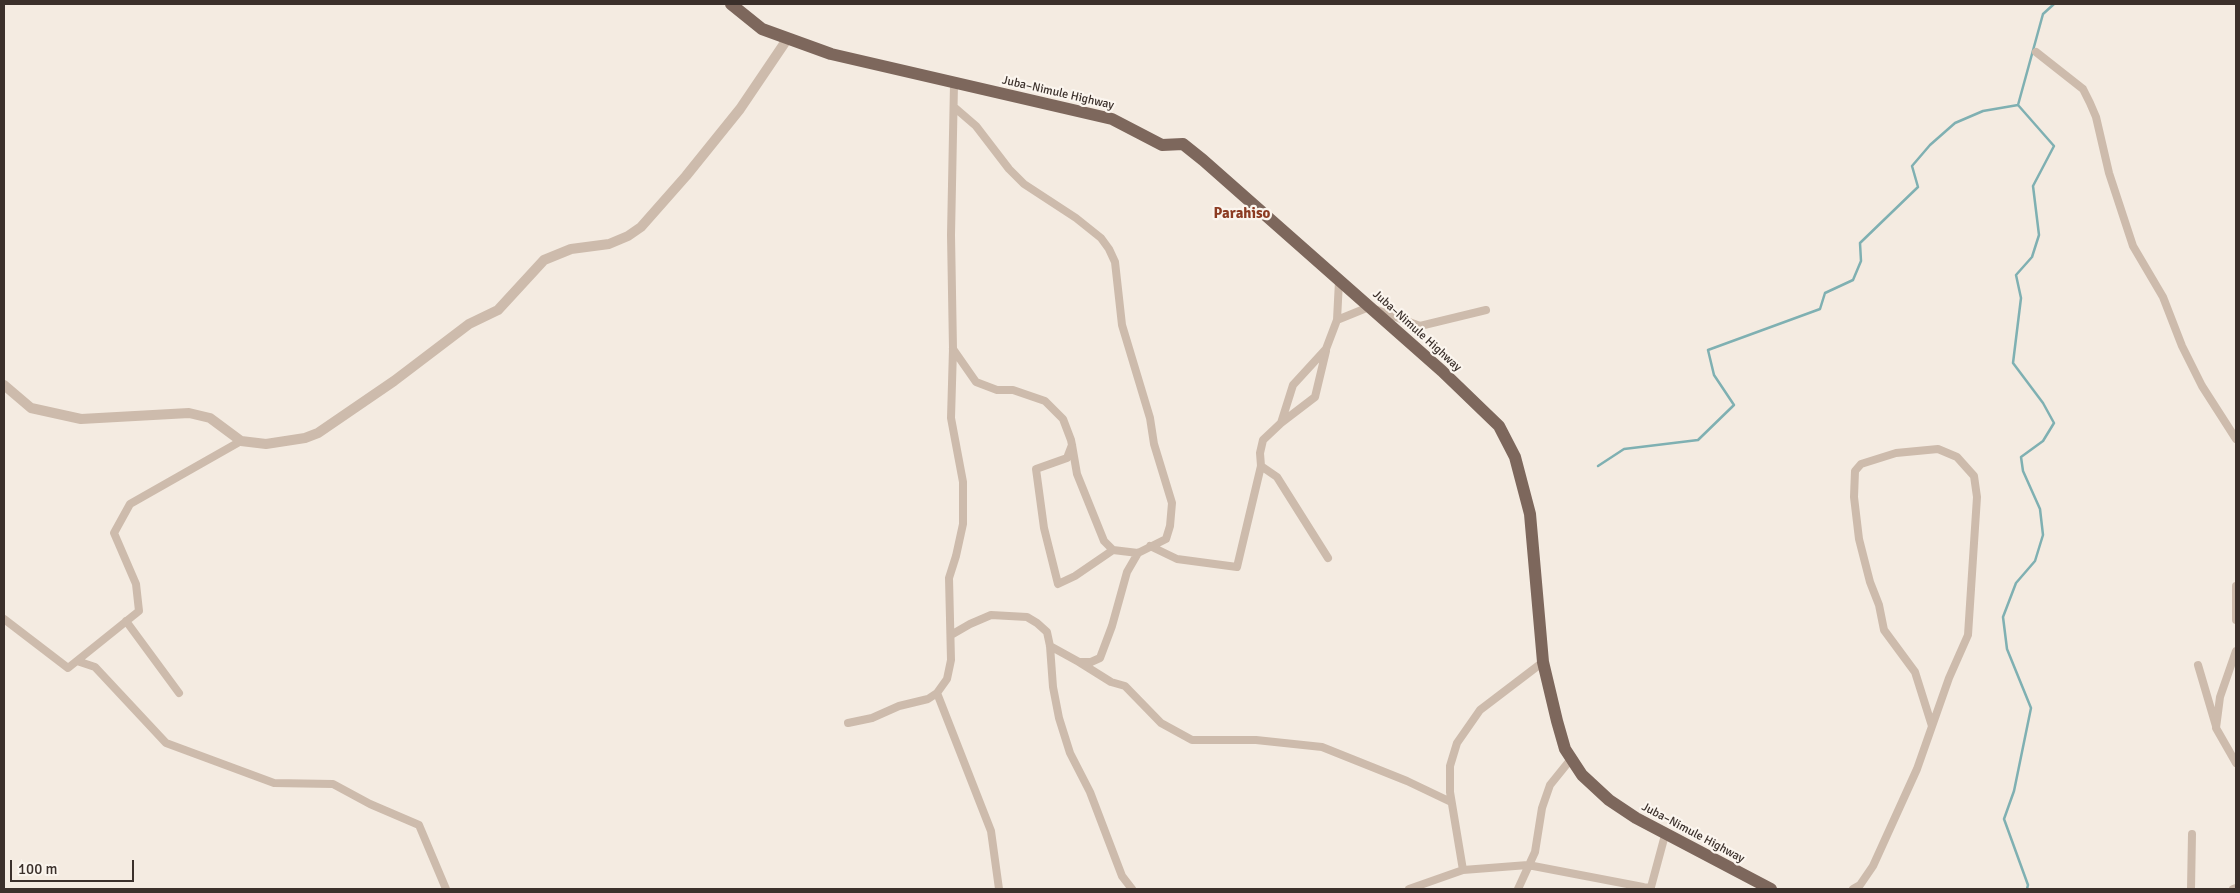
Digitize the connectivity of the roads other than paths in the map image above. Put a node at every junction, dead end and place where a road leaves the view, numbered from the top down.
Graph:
1 (731, 4) edge
2 (788, 38) junction
3 (2036, 52) dead end
4 (954, 84) junction
5 (954, 107) junction
6 (1340, 281) junction
7 (1369, 307) junction
8 (1486, 310) dead end
9 (1338, 320) junction
10 (1326, 348) junction
11 (953, 349) junction
12 (4, 385) edge
13 (1281, 423) junction
14 (2236, 438) edge
15 (241, 441) junction
16 (1072, 445) junction
17 (1261, 466) junction
18 (1150, 546) junction
19 (1113, 550) junction
20 (1138, 552) junction
21 (1328, 558) dead end
22 (2236, 586) edge
23 (4, 620) edge
24 (2236, 620) edge
25 (126, 621) junction
26 (951, 635) junction
27 (1050, 646) junction
28 (2236, 651) edge
29 (77, 661) junction
30 (1079, 662) junction
31 (1543, 662) junction
32 (2198, 666) dead end
33 (178, 693) dead end
34 (937, 693) junction
35 (848, 723) dead end
36 (1932, 726) junction
37 (2216, 728) junction
38 (1571, 760) junction
39 (2236, 763) edge
40 (1451, 802) junction
41 (2192, 834) dead end
42 (1665, 835) junction
43 (1528, 865) junction
44 (1463, 870) junction
45 (1639, 888) edge
46 (1857, 888) edge
47 (446, 889) edge
48 (999, 889) edge
49 (1132, 889) edge
50 (1409, 889) edge
51 (1518, 889) edge
52 (1771, 889) edge
53 (2191, 889) edge

1 - 2 main road, Juba–Nimule Highway
2 - 4 main road, Juba–Nimule Highway
2 - 15 street
3 - 14 street
4 - 5 street
4 - 6 main road, Juba–Nimule Highway
5 - 11 street
5 - 18 street
6 - 7 main road, Juba–Nimule Highway
6 - 9 street
7 - 8 street
7 - 9 street
7 - 31 main road, Juba–Nimule Highway
9 - 10 street
10 - 13 street
10 - 13 street
11 - 16 street
11 - 26 street
12 - 15 street
13 - 17 street
15 - 25 street
16 - 19 street
16 - 19 street
17 - 18 street
17 - 21 street
18 - 20 street
19 - 20 street
20 - 30 street
22 - 24 street
23 - 29 street
25 - 29 street
25 - 33 street
26 - 27 street
26 - 34 street
27 - 30 street
27 - 49 street
28 - 37 street
29 - 47 street
30 - 40 street
31 - 38 main road, Juba–Nimule Highway
31 - 40 street
32 - 37 street
34 - 35 street
34 - 48 street
36 - 36 street
36 - 46 street
37 - 39 street
38 - 42 main road, Juba–Nimule Highway
38 - 43 street
40 - 44 street
41 - 53 street
42 - 45 street
42 - 52 main road, Juba–Nimule Highway
43 - 44 street
43 - 45 street
43 - 51 street
44 - 50 street

